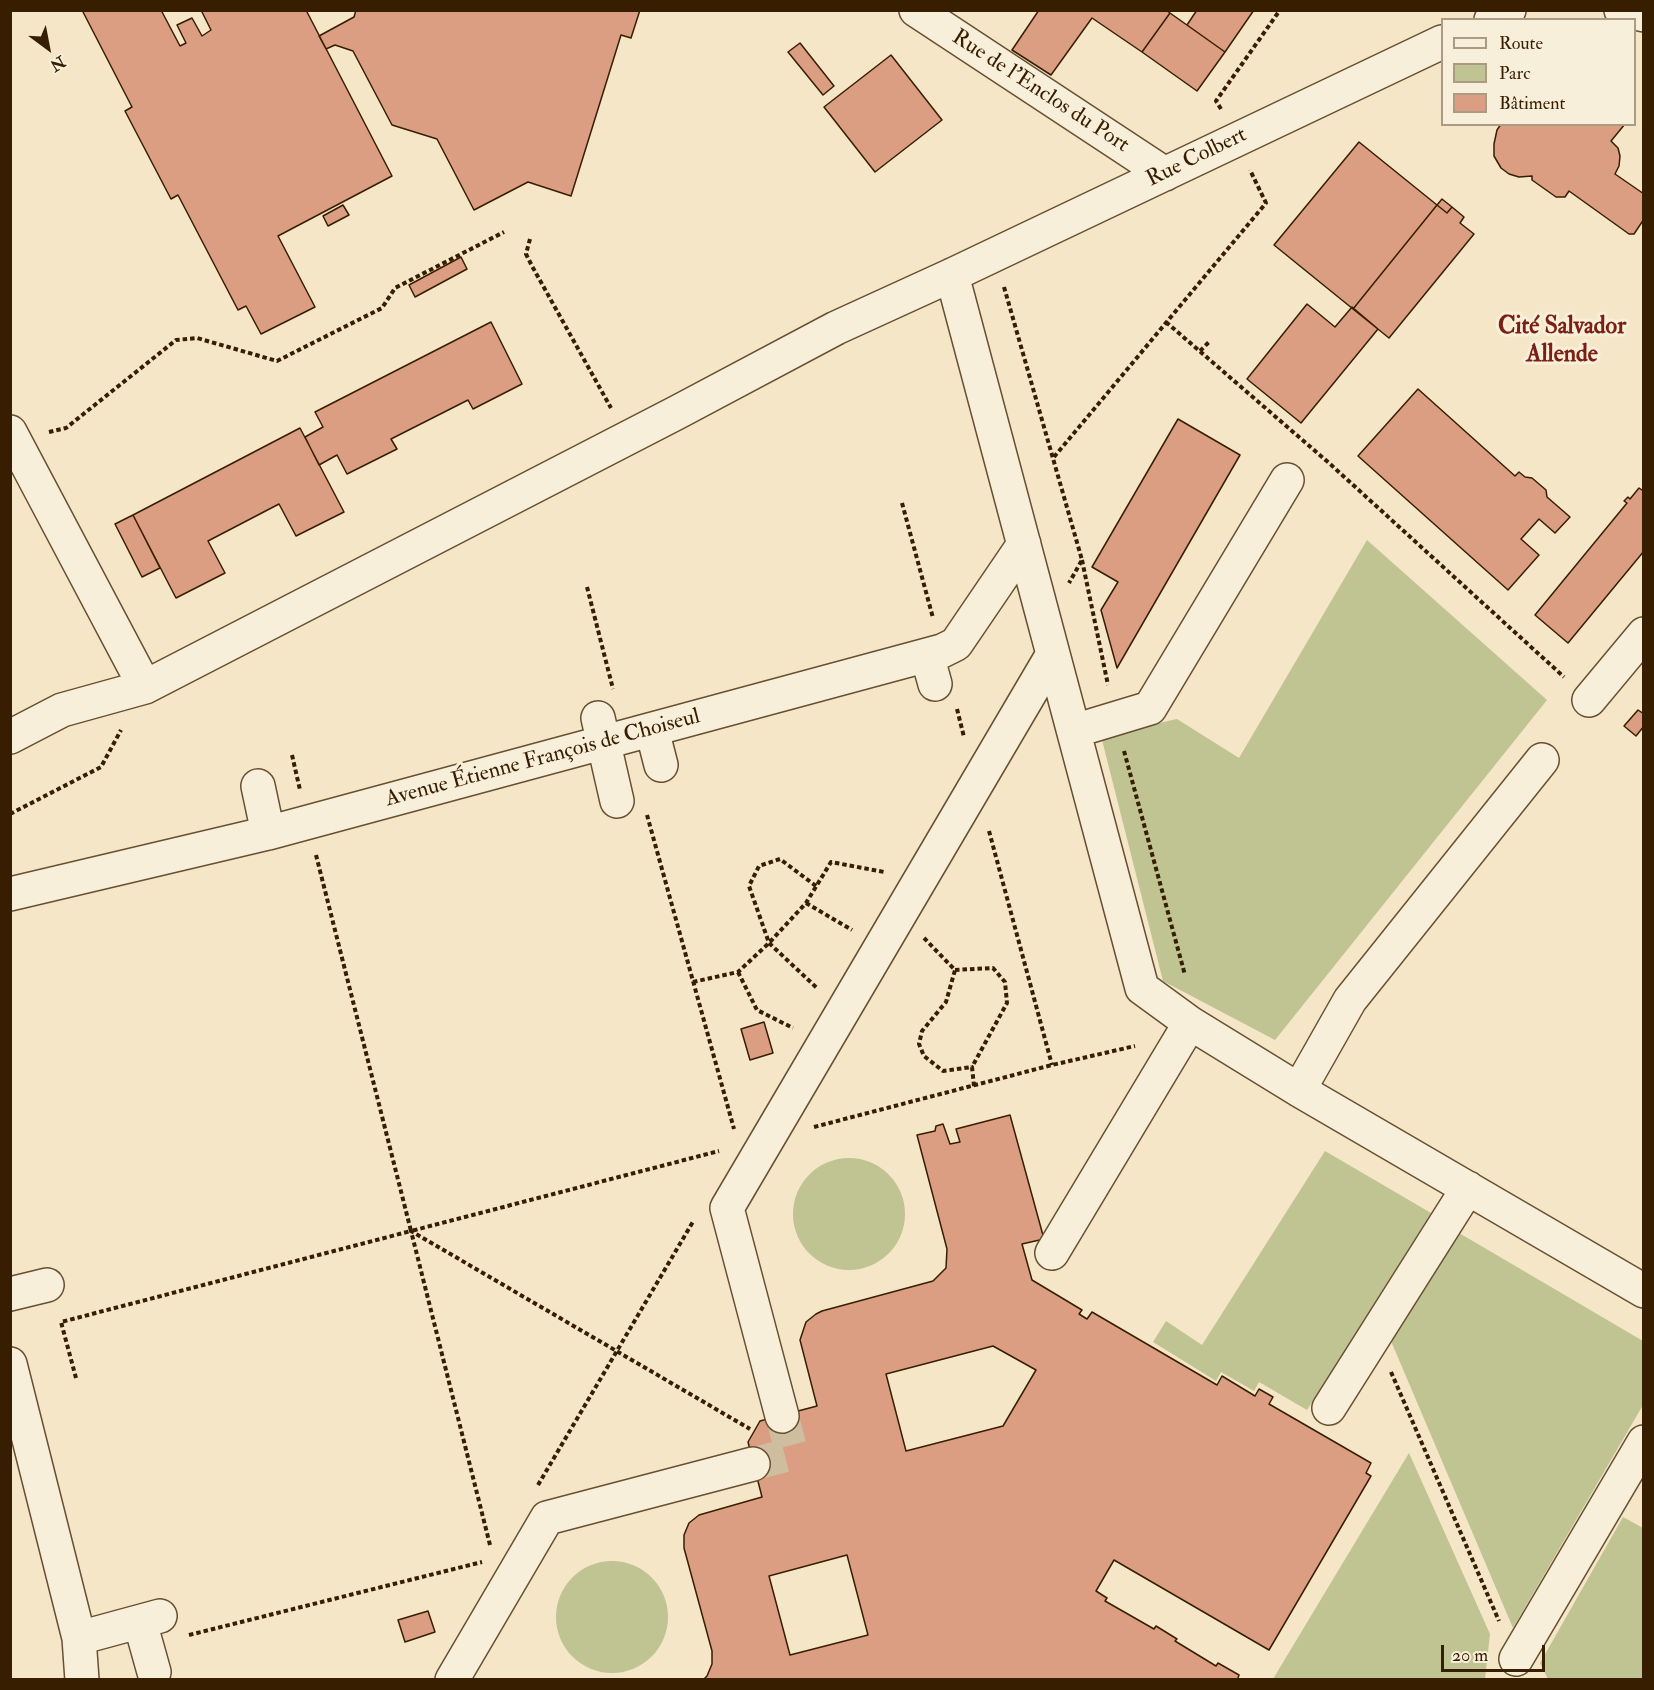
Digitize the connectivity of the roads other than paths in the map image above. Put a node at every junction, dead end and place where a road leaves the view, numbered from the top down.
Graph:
1 (916, 10) edge
2 (1509, 10) edge
3 (1621, 10) edge
4 (1644, 15) edge
5 (1495, 18) edge
6 (1441, 43) edge
7 (1165, 174) junction
8 (952, 275) junction
9 (14, 438) edge
10 (1287, 480) dead end
11 (1024, 544) junction
12 (1049, 639) junction
13 (1641, 641) edge
14 (145, 687) junction
15 (1589, 700) road end
16 (1074, 731) junction
17 (620, 732) junction
18 (10, 737) edge
19 (1542, 760) dead end
20 (661, 765) dead end
21 (258, 786) dead end
22 (630, 803) road end
23 (268, 833) junction
24 (10, 894) edge
25 (1183, 1018) junction
26 (1299, 1090) junction
27 (1468, 1188) junction
28 (1052, 1253) dead end
29 (47, 1285) dead end
30 (1644, 1291) edge
31 (10, 1294) edge
32 (10, 1364) edge
33 (1329, 1408) dead end
34 (768, 1424) tunnel mouth
35 (1644, 1442) edge
36 (753, 1464) tunnel mouth
37 (79, 1638) junction
38 (150, 1639) road end
39 (1516, 1659) road end
40 (82, 1680) edge
41 (452, 1680) edge

1 - 7 street, Rue de l'Enclos du Port
2 - 5 street
3 - 4 street
6 - 7 street, Rue Colbert
7 - 8 street, Rue Colbert
8 - 11 street
8 - 14 street, Rue Colbert
9 - 14 street
10 - 16 street
11 - 12 street
11 - 17 street, Avenue Étienne François de Choiseul
12 - 16 street
12 - 34 street
13 - 15 street
14 - 18 street, Rue Colbert
16 - 25 street
17 - 20 street
17 - 22 street
17 - 23 street, Avenue Étienne François de Choiseul
19 - 26 street
21 - 23 street
23 - 24 street, Avenue Étienne François de Choiseul
25 - 26 street
25 - 28 street
26 - 27 street
27 - 30 street
27 - 33 street
29 - 31 street
32 - 37 street
35 - 39 street
36 - 41 street
37 - 38 street
37 - 40 street

